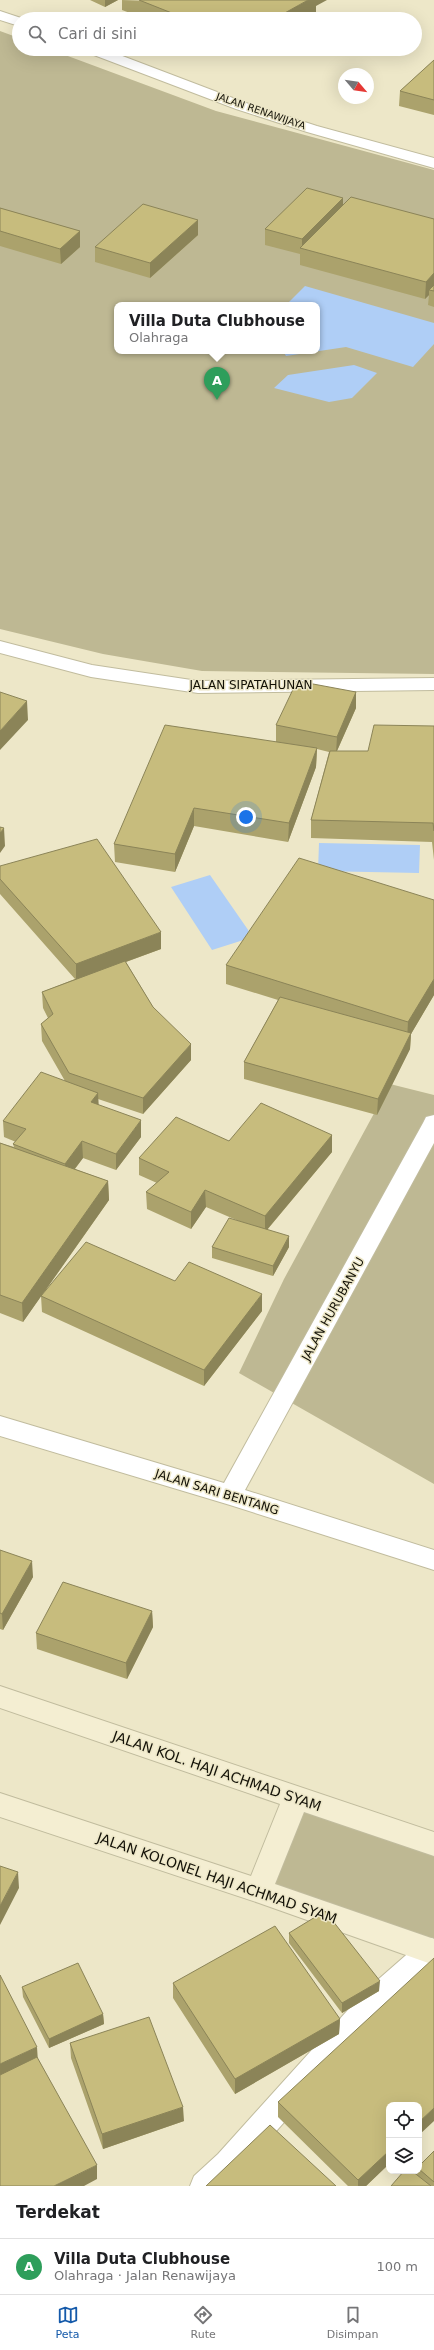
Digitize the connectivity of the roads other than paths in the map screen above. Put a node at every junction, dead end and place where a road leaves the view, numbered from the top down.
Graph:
1 (0, 15) edge
2 (12, 19) edge
3 (110, 56) edge
4 (434, 163) edge
5 (0, 647) edge
6 (434, 684) edge
7 (434, 1123) edge
8 (0, 1426) edge
9 (230, 1495) junction
10 (434, 1560) edge
11 (0, 1697) edge
12 (296, 1798) junction
13 (0, 1805) edge
14 (434, 1844) edge
15 (259, 1891) junction
16 (433, 1952) edge
17 (205, 2186) edge

1 - 2 street
3 - 4 street, JALAN RENAWIJAYA
5 - 6 street, JALAN SIPATAHUNAN
7 - 9 street, JALAN HURUBANYU
8 - 9 street, JALAN SARI BENTANG
9 - 10 street, JALAN SARI BENTANG
11 - 12 main road, JALAN KOL. HAJI ACHMAD SYAM
12 - 14 main road, JALAN KOL. HAJI ACHMAD SYAM
12 - 15 main road
13 - 15 main road, JALAN KOLONEL HAJI ACHMAD SYAM
15 - 16 main road, JALAN KOLONEL HAJI ACHMAD SYAM
16 - 17 street

